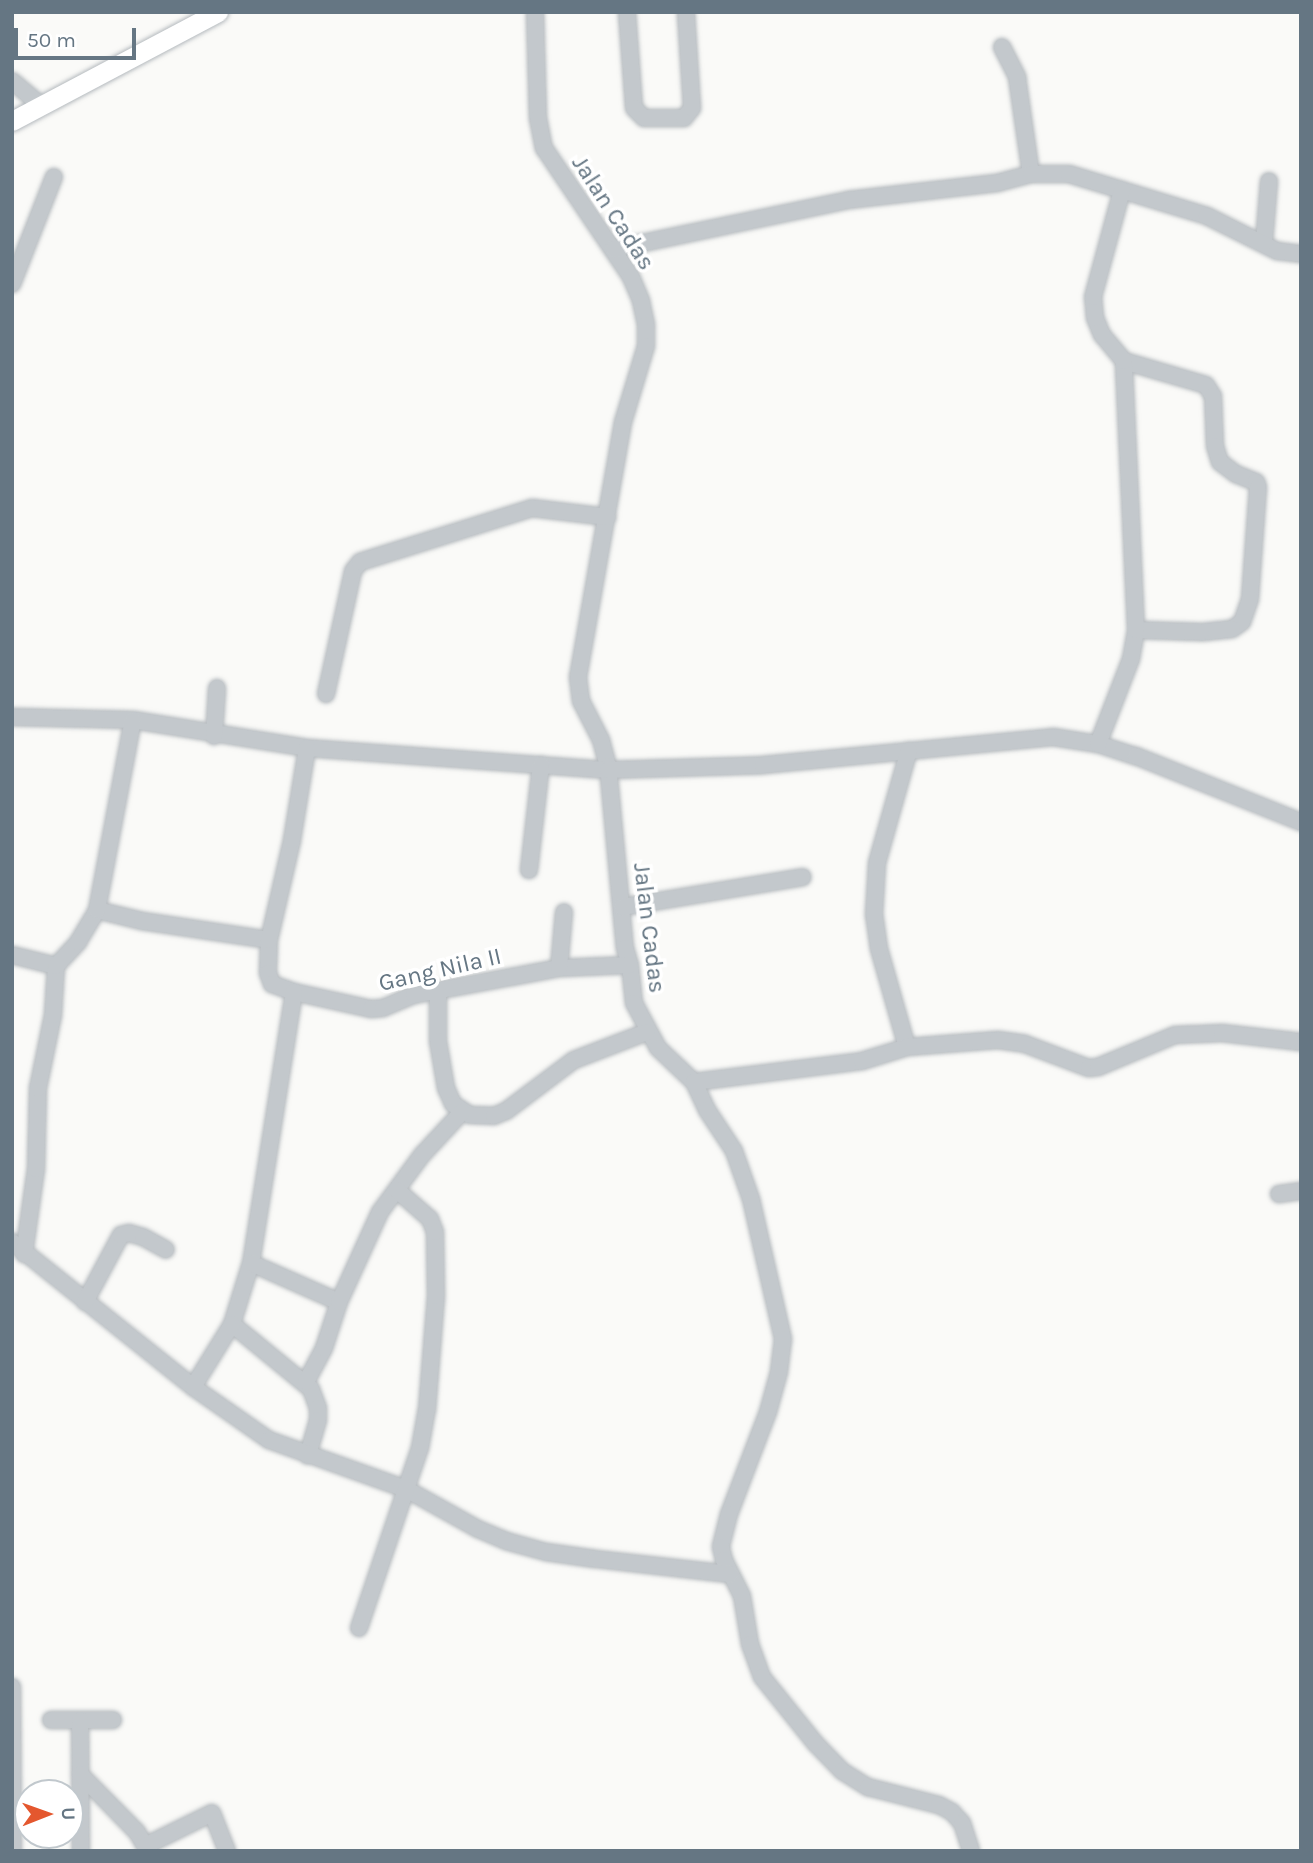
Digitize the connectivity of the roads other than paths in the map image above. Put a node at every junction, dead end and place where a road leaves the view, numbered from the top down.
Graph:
1 (218, 12) edge
2 (535, 12) edge
3 (627, 12) edge
4 (686, 12) edge
5 (1002, 47) dead end
6 (12, 81) edge
7 (41, 105) junction
8 (12, 121) edge
9 (1031, 174) junction
10 (54, 177) dead end
11 (1269, 181) dead end
12 (1122, 190) junction
13 (1264, 242) junction
14 (614, 249) junction
15 (1301, 254) edge
16 (12, 284) edge
17 (1124, 361) junction
18 (607, 517) junction
19 (1136, 630) junction
20 (217, 688) dead end
21 (326, 694) dead end
22 (12, 717) edge
23 (133, 720) junction
24 (214, 736) junction
25 (1098, 744) junction
26 (307, 748) junction
27 (909, 750) junction
28 (541, 765) junction
29 (608, 770) junction
30 (1301, 822) edge
31 (529, 870) dead end
32 (803, 877) dead end
33 (622, 907) junction
34 (97, 910) junction
35 (564, 912) dead end
36 (270, 940) junction
37 (12, 955) edge
38 (630, 965) junction
39 (56, 966) junction
40 (559, 968) junction
41 (294, 992) junction
42 (438, 992) junction
43 (647, 1032) junction
44 (1301, 1042) edge
45 (907, 1047) junction
46 (694, 1082) junction
47 (462, 1112) junction
48 (397, 1190) junction
49 (1301, 1191) edge
50 (1279, 1194) dead end
51 (12, 1242) edge
52 (166, 1250) dead end
53 (24, 1254) junction
54 (251, 1264) junction
55 (85, 1302) junction
56 (339, 1302) junction
57 (232, 1324) junction
58 (306, 1382) junction
59 (193, 1387) junction
60 (307, 1456) junction
61 (406, 1489) junction
62 (730, 1574) junction
63 (359, 1628) dead end
64 (13, 1696) edge
65 (51, 1720) dead end
66 (80, 1720) junction
67 (113, 1720) dead end
68 (80, 1774) junction
69 (147, 1848) edge
70 (13, 1851) edge
71 (80, 1851) edge
72 (227, 1851) edge
73 (971, 1851) edge

1 - 7 main road
2 - 14 street, Jalan Cadas
3 - 4 street
5 - 9 street
6 - 7 street
7 - 8 main road
9 - 12 street
9 - 14 street
10 - 16 street
11 - 13 street
12 - 13 street
12 - 17 street
13 - 15 street
14 - 18 street, Jalan Cadas
17 - 19 street
17 - 19 street
18 - 21 street
18 - 29 street, Jalan Cadas
19 - 25 street
20 - 24 street
22 - 23 street
23 - 24 street
23 - 34 street
24 - 26 street
25 - 27 street
25 - 30 street
26 - 28 street
26 - 36 street
27 - 29 street
27 - 45 street
28 - 29 street
28 - 31 street
29 - 33 street, Jalan Cadas
32 - 33 street
33 - 38 street, Jalan Cadas
34 - 36 street
34 - 39 street
35 - 40 street
36 - 41 street, Gang Nila II
37 - 39 street
38 - 40 street, Gang Nila II
38 - 43 street, Jalan Cadas
39 - 53 street
40 - 42 street, Gang Nila II
41 - 42 street, Gang Nila II
41 - 54 street
42 - 47 street
43 - 46 street, Jalan Cadas
43 - 47 street
44 - 45 street
45 - 46 street
46 - 62 street, Jalan Cadas
47 - 48 street
48 - 56 street
48 - 61 street
49 - 50 street
51 - 53 street
52 - 55 street
53 - 55 street
54 - 56 street
54 - 57 street
55 - 59 street
56 - 58 street
57 - 58 street
57 - 59 street
58 - 60 street
59 - 60 street
60 - 61 street
61 - 62 street
61 - 63 street
62 - 73 street, Jalan Cadas
64 - 70 street
65 - 66 street
66 - 67 street
66 - 68 street
68 - 69 street
68 - 71 street
69 - 72 street

